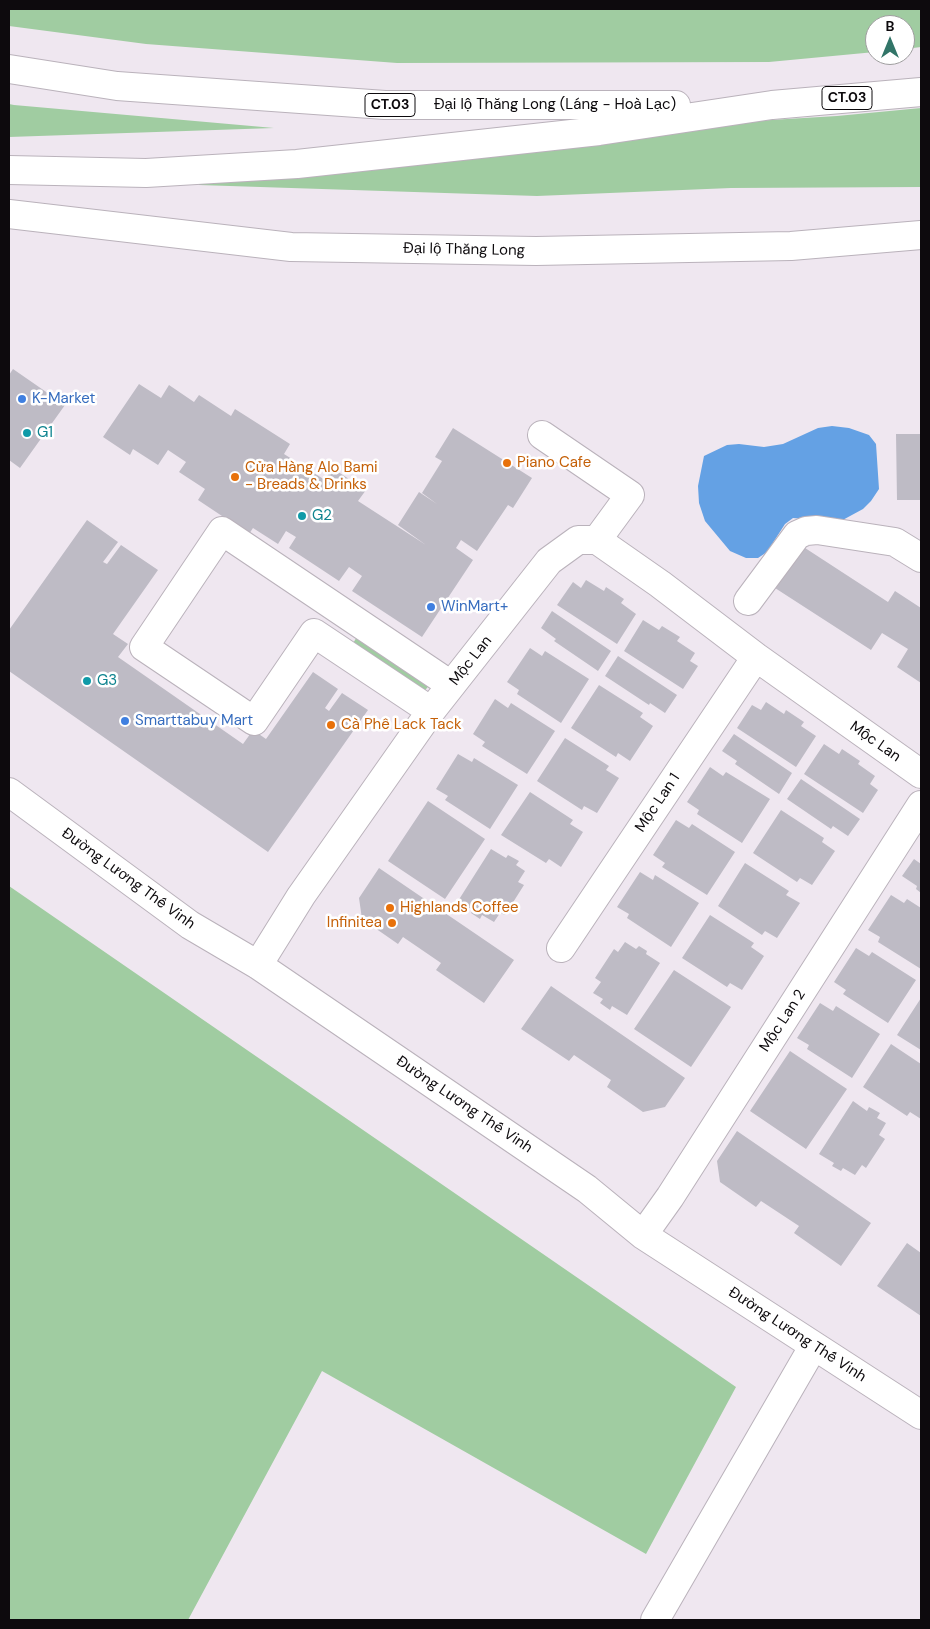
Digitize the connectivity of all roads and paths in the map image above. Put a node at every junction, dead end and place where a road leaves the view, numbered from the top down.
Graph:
1 (9, 69) edge
2 (921, 92) edge
3 (772, 105) junction
4 (9, 170) edge
5 (9, 214) edge
6 (921, 235) edge
7 (542, 435) dead end
8 (597, 540) junction
9 (921, 558) edge
10 (748, 601) dead end
11 (333, 606) junction
12 (314, 633) junction
13 (756, 657) junction
14 (451, 685) junction
15 (431, 711) junction
16 (921, 774) edge
17 (9, 792) edge
18 (921, 805) edge
19 (561, 948) dead end
20 (258, 965) junction
21 (643, 1235) junction
22 (813, 1347) junction
23 (921, 1415) edge
24 (655, 1620) edge

1 - 3 main road, Đại lộ Thăng Long (Láng - Hoà Lạc) / CT.03
2 - 3 main road, CT.03
3 - 4 main road
5 - 6 main road, Đại lộ Thăng Long
7 - 8 main road
8 - 13 main road, Mộc Lan
8 - 14 main road, Mộc Lan
9 - 10 main road
11 - 12 main road
11 - 12 main road
11 - 14 main road
12 - 15 main road
13 - 16 main road, Mộc Lan
13 - 19 main road, Mộc Lan 1
14 - 15 main road, Mộc Lan
15 - 20 main road, Mộc Lan
17 - 20 main road, Đường Lương Thế Vinh
18 - 21 main road, Mộc Lan 2
20 - 21 main road, Đường Lương Thế Vinh
21 - 22 main road, Đường Lương Thế Vinh
22 - 23 main road, Đường Lương Thế Vinh
22 - 24 main road

